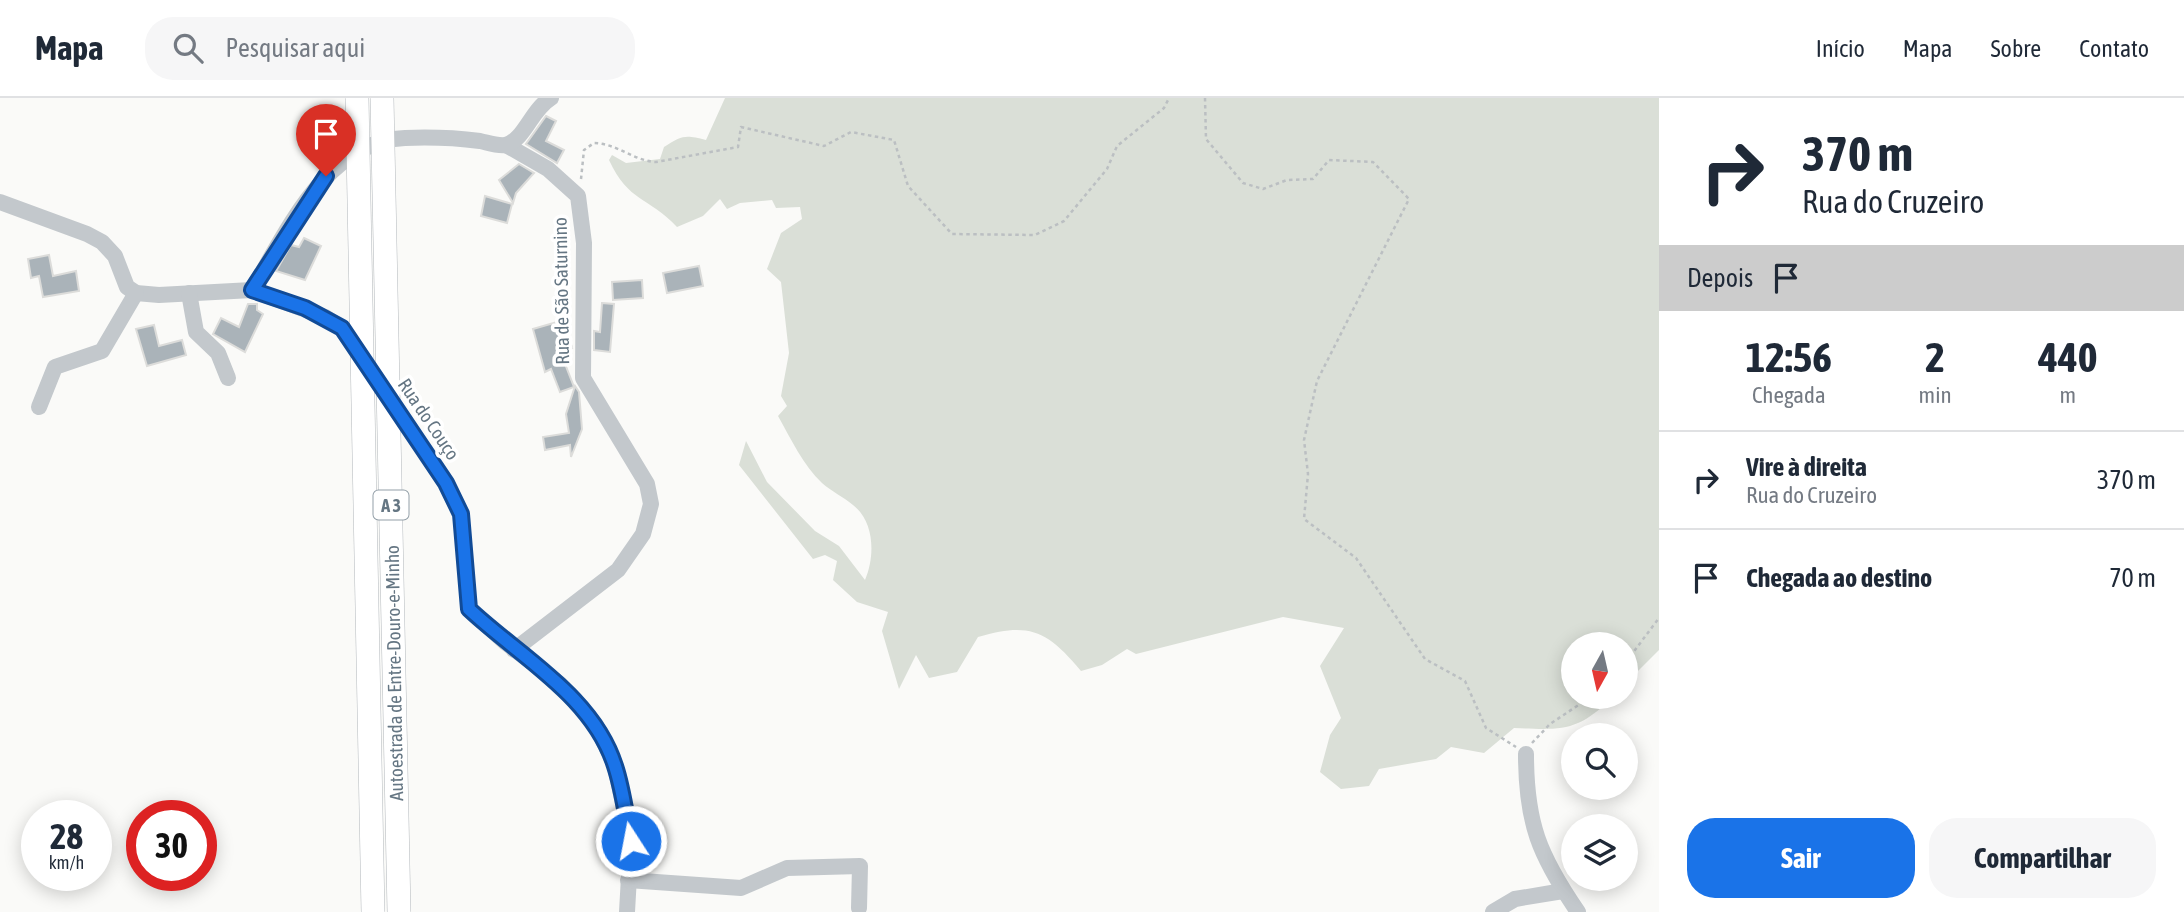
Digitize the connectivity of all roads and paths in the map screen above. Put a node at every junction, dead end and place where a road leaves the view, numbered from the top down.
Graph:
1 (357, 98) edge
2 (383, 98) edge
3 (551, 98) edge
4 (1169, 98) edge
5 (1205, 98) edge
6 (506, 145) junction
7 (578, 196) junction
8 (0, 202) edge
9 (252, 290) junction
10 (136, 293) junction
11 (188, 293) junction
12 (228, 378) dead end
13 (39, 407) dead end
14 (1659, 618) edge
15 (1638, 646) edge
16 (514, 650) junction
17 (1572, 709) edge
18 (1526, 754) junction
19 (628, 880) junction
20 (1561, 887) edge
21 (1563, 891) joint
22 (859, 908) dead end
23 (373, 912) edge
24 (399, 912) edge
25 (627, 912) edge
26 (1493, 912) edge
27 (1578, 912) edge

1 - 23 highway, Autoestrada de Entre-Douro-e-Minho / A 3, bridge
2 - 24 highway, Autoestrada de Entre-Douro-e-Minho / A 3, bridge
3 - 6 street
4 - 7 path
5 - 18 path
6 - 7 street, Rua de São Saturnino
6 - 9 street
7 - 16 street, Rua de São Saturnino
8 - 10 street
9 - 11 street
9 - 16 street, Rua do Couço
10 - 11 street
10 - 13 street
11 - 12 street
14 - 15 path
16 - 19 street, Rua do Couço
17 - 18 path
18 - 20 street
19 - 22 street
19 - 25 street, Rua do Couço
21 - 26 street
21 - 27 street

